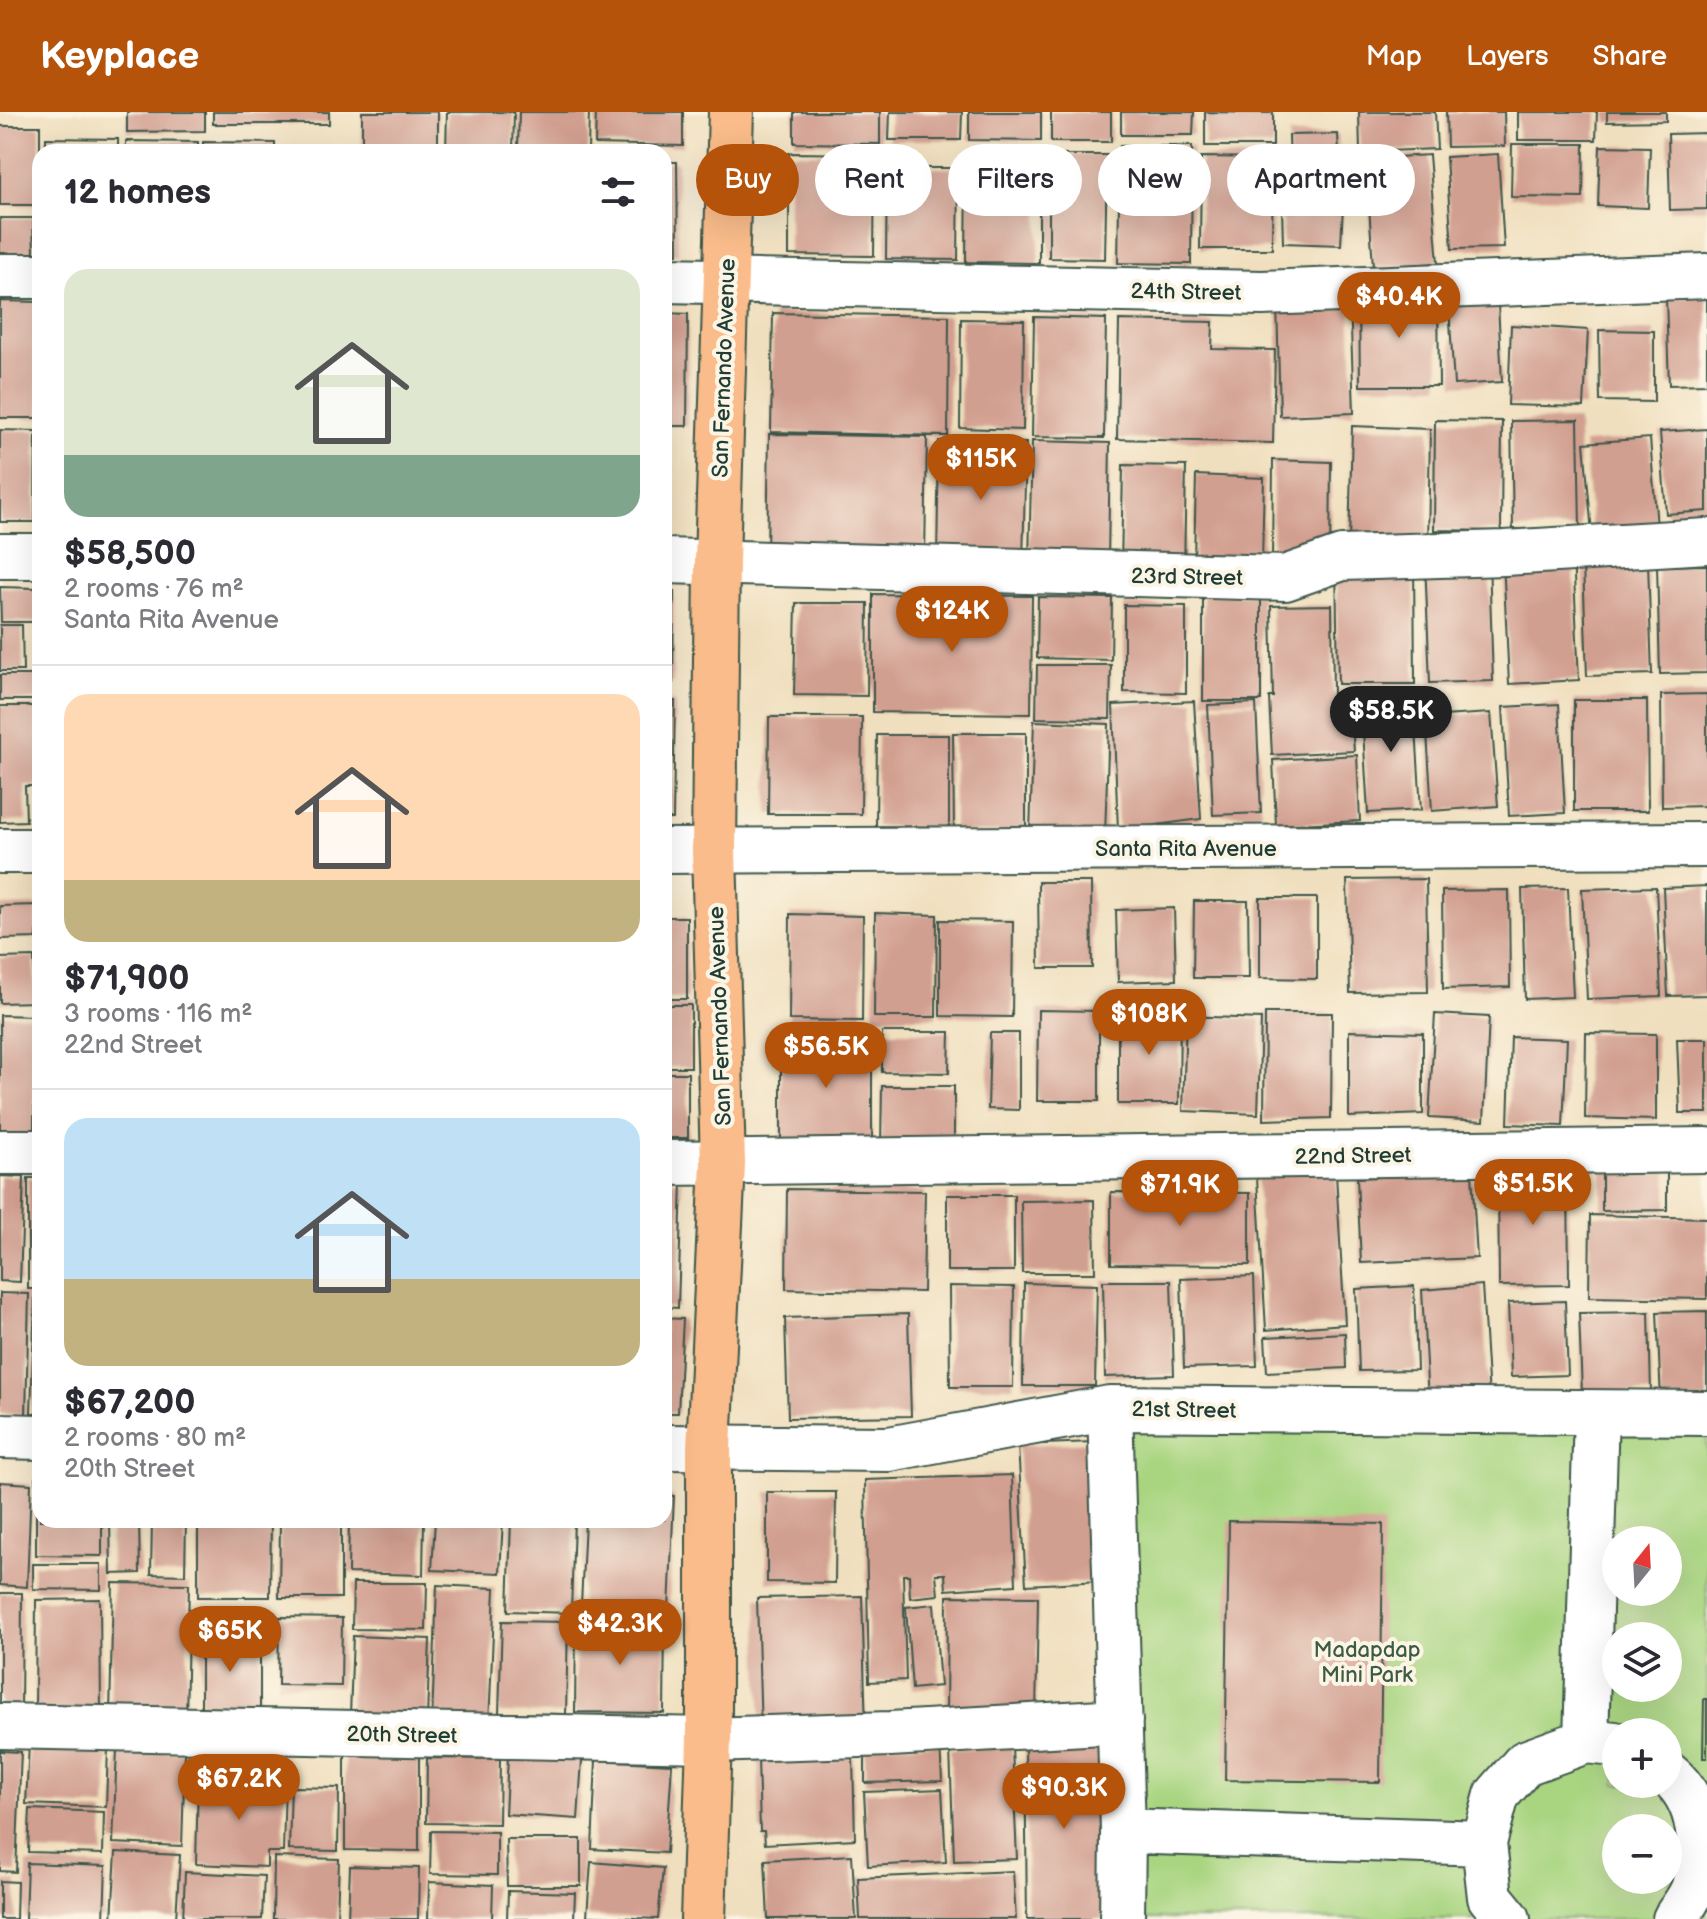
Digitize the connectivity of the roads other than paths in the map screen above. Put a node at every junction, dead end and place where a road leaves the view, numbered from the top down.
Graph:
1 (731, 112) edge
2 (0, 276) edge
3 (32, 276) edge
4 (1707, 276) edge
5 (672, 280) edge
6 (727, 280) junction
7 (1707, 541) edge
8 (0, 556) edge
9 (32, 556) edge
10 (672, 561) edge
11 (717, 561) junction
12 (1707, 845) edge
13 (0, 851) edge
14 (32, 851) edge
15 (672, 851) edge
16 (714, 851) junction
17 (1707, 1150) edge
18 (0, 1152) edge
19 (32, 1152) edge
20 (672, 1163) edge
21 (723, 1164) junction
22 (1110, 1408) junction
23 (1596, 1413) junction
24 (1707, 1413) edge
25 (0, 1436) edge
26 (32, 1437) edge
27 (672, 1447) edge
28 (709, 1448) junction
29 (1120, 1721) junction
30 (0, 1726) edge
31 (709, 1740) junction
32 (1601, 1742) edge
33 (1682, 1790) edge
34 (1123, 1831) junction
35 (1484, 1843) junction
36 (1704, 1846) edge
37 (703, 1919) edge
38 (1122, 1919) edge
39 (1508, 1919) edge
40 (1675, 1919) edge

1 - 6 main road, San Fernando Avenue
2 - 3 street
4 - 6 street, 24th Street
5 - 6 street, 24th Street
6 - 11 main road, San Fernando Avenue
7 - 11 street, 23rd Street
8 - 9 street
10 - 11 street, 23rd Street
11 - 16 main road, San Fernando Avenue
12 - 16 street, Santa Rita Avenue
13 - 14 street
15 - 16 street, Santa Rita Avenue
16 - 21 main road, San Fernando Avenue
17 - 21 street, 22nd Street
18 - 19 street
20 - 21 street, 22nd Street
21 - 28 main road, San Fernando Avenue
22 - 23 street, 21st Street
22 - 28 street, 21st Street
22 - 29 street
23 - 24 street, 21st Street
23 - 32 street
25 - 26 street
27 - 28 street, 21st Street
28 - 31 main road, San Fernando Avenue
29 - 31 street, 20th Street
29 - 34 street
30 - 31 street, 20th Street
31 - 37 main road, San Fernando Avenue
32 - 35 street
33 - 36 street
34 - 35 street
34 - 38 street
35 - 39 street
36 - 40 street

